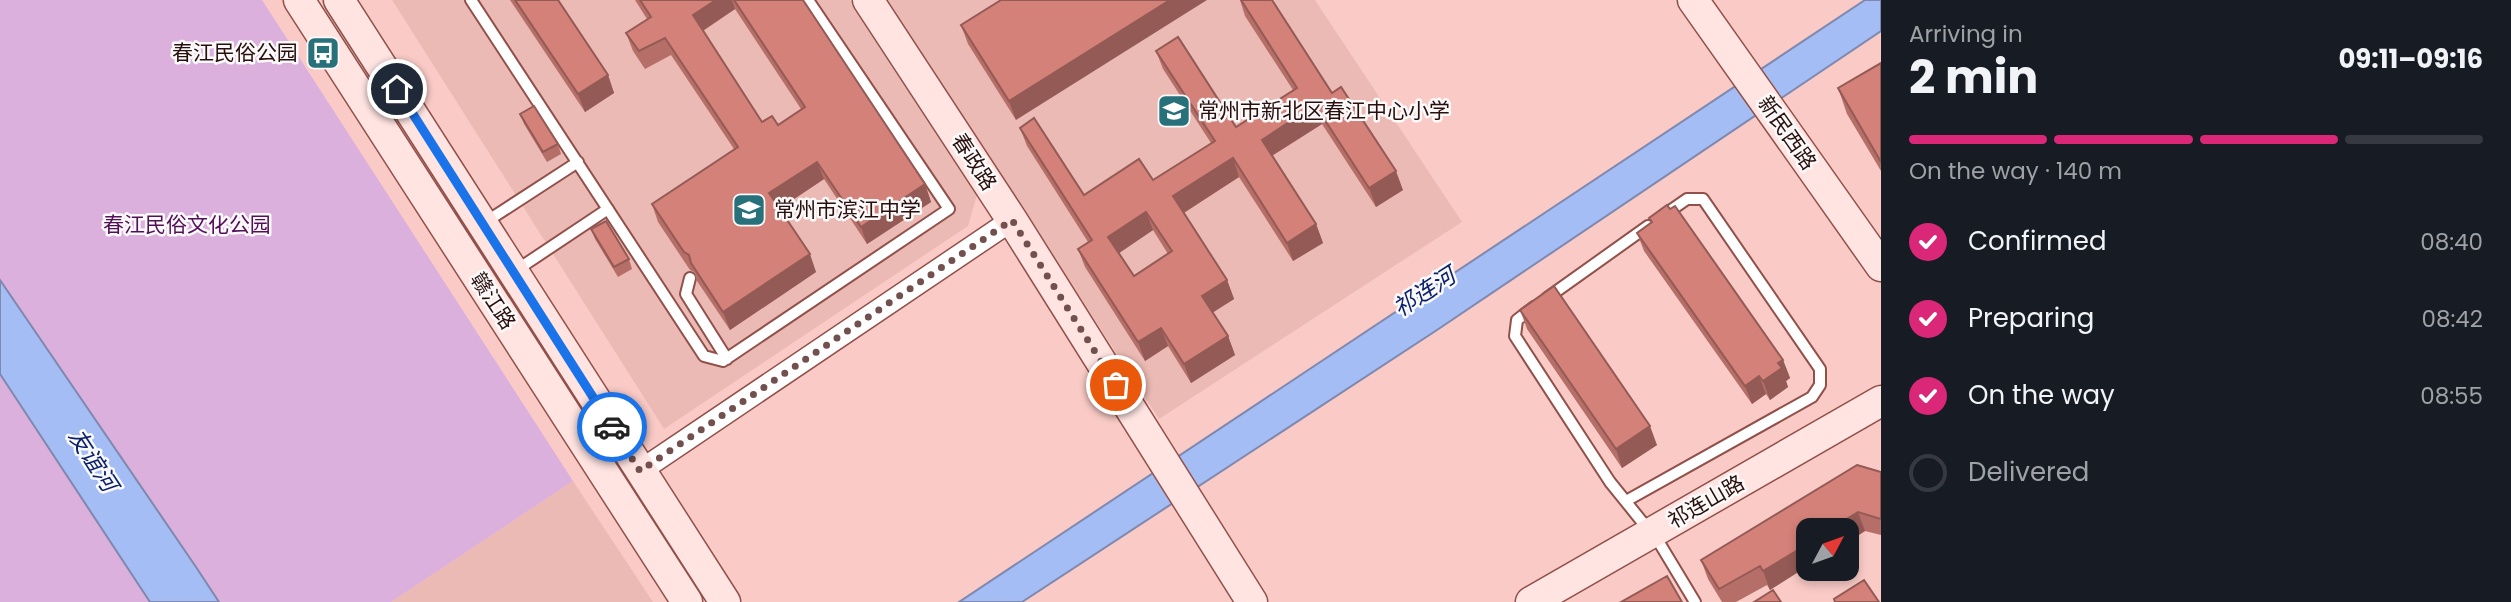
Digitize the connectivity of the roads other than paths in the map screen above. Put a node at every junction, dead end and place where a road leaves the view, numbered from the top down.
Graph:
1 (299, 0) edge
2 (339, 0) edge
3 (471, 0) edge
4 (808, 0) edge
5 (868, 0) edge
6 (1693, 0) edge
7 (1717, 0) edge
8 (1744, 56) junction
9 (1787, 116) junction
10 (578, 162) junction
11 (608, 209) junction
12 (1012, 220) junction
13 (484, 223) junction
14 (1881, 236) edge
15 (1881, 266) edge
16 (515, 271) junction
17 (690, 278) edge
18 (727, 359) junction
19 (1881, 401) edge
20 (1881, 416) edge
21 (640, 471) junction
22 (1626, 501) junction
23 (1656, 538) junction
24 (687, 602) edge
25 (725, 602) edge
26 (1252, 602) edge
27 (1531, 602) edge
28 (1560, 602) edge
29 (1695, 602) edge

1 - 24 street, 赣江路
2 - 13 street, 赣江路
3 - 10 lane
4 - 18 lane
5 - 12 street, 春政路
6 - 8 street, 新民西路
7 - 8 street, 新民西路
8 - 9 street, 新民西路
9 - 14 street, 新民西路
9 - 15 street, 新民西路
10 - 11 lane
10 - 13 lane
11 - 16 lane
11 - 18 lane
12 - 21 street
12 - 26 street, 春政路
13 - 16 street, 赣江路
16 - 21 street, 赣江路
17 - 18 lane
19 - 23 street, 祁连山路
20 - 23 street, 祁连山路
21 - 25 street, 赣江路
22 - 22 lane
22 - 23 lane
23 - 27 street, 祁连山路
23 - 28 street, 祁连山路
23 - 29 lane

